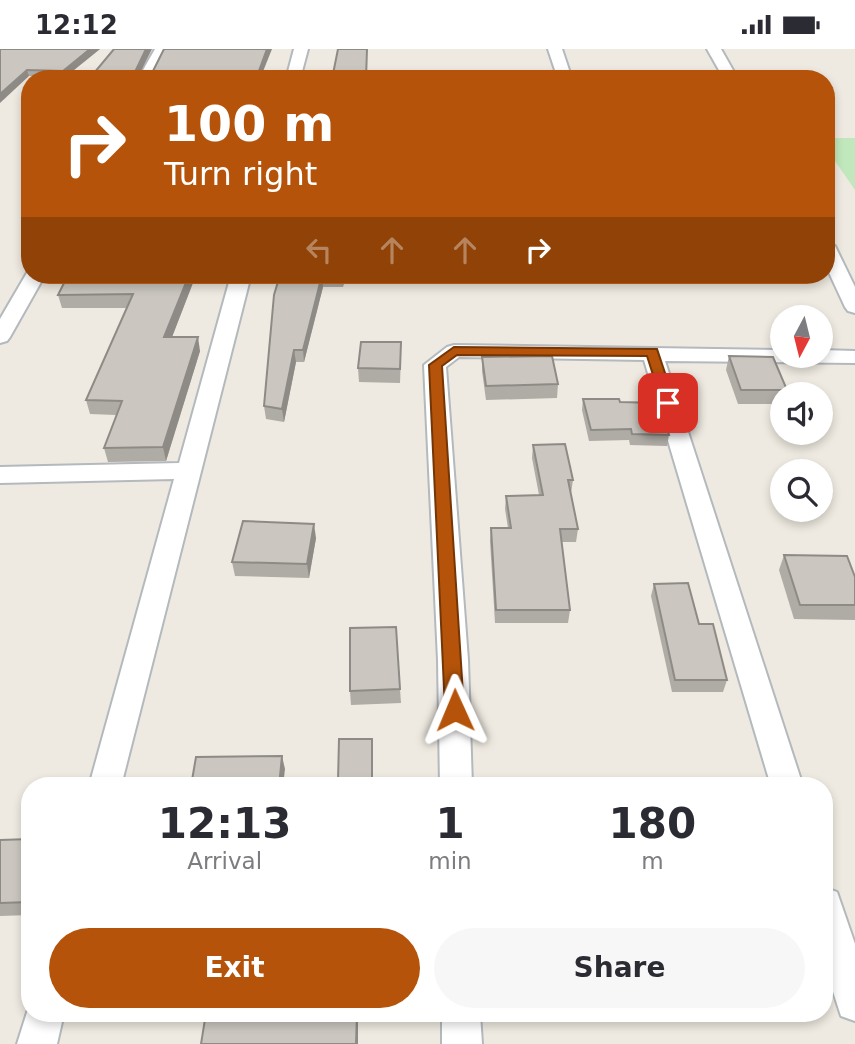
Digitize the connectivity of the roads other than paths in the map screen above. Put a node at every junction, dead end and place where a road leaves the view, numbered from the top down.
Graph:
1 (162, 49) edge
2 (301, 49) edge
3 (555, 49) edge
4 (714, 49) edge
5 (150, 70) edge
6 (295, 70) edge
7 (562, 70) edge
8 (726, 70) edge
9 (835, 265) edge
10 (30, 284) edge
11 (239, 284) edge
12 (855, 307) edge
13 (0, 337) edge
14 (652, 352) junction
15 (855, 357) edge
16 (189, 471) junction
17 (0, 475) edge
18 (107, 777) edge
19 (456, 777) edge
20 (785, 777) edge
21 (833, 932) edge
22 (855, 1002) edge
23 (43, 1022) edge
24 (461, 1022) edge
25 (37, 1044) edge
26 (462, 1044) edge

1 - 5 street
2 - 6 street
3 - 7 street
4 - 8 street
9 - 12 street
10 - 13 street
11 - 16 street
14 - 15 street
14 - 19 street
14 - 20 street
16 - 17 street
16 - 18 street
21 - 22 street
23 - 25 street
24 - 26 street

